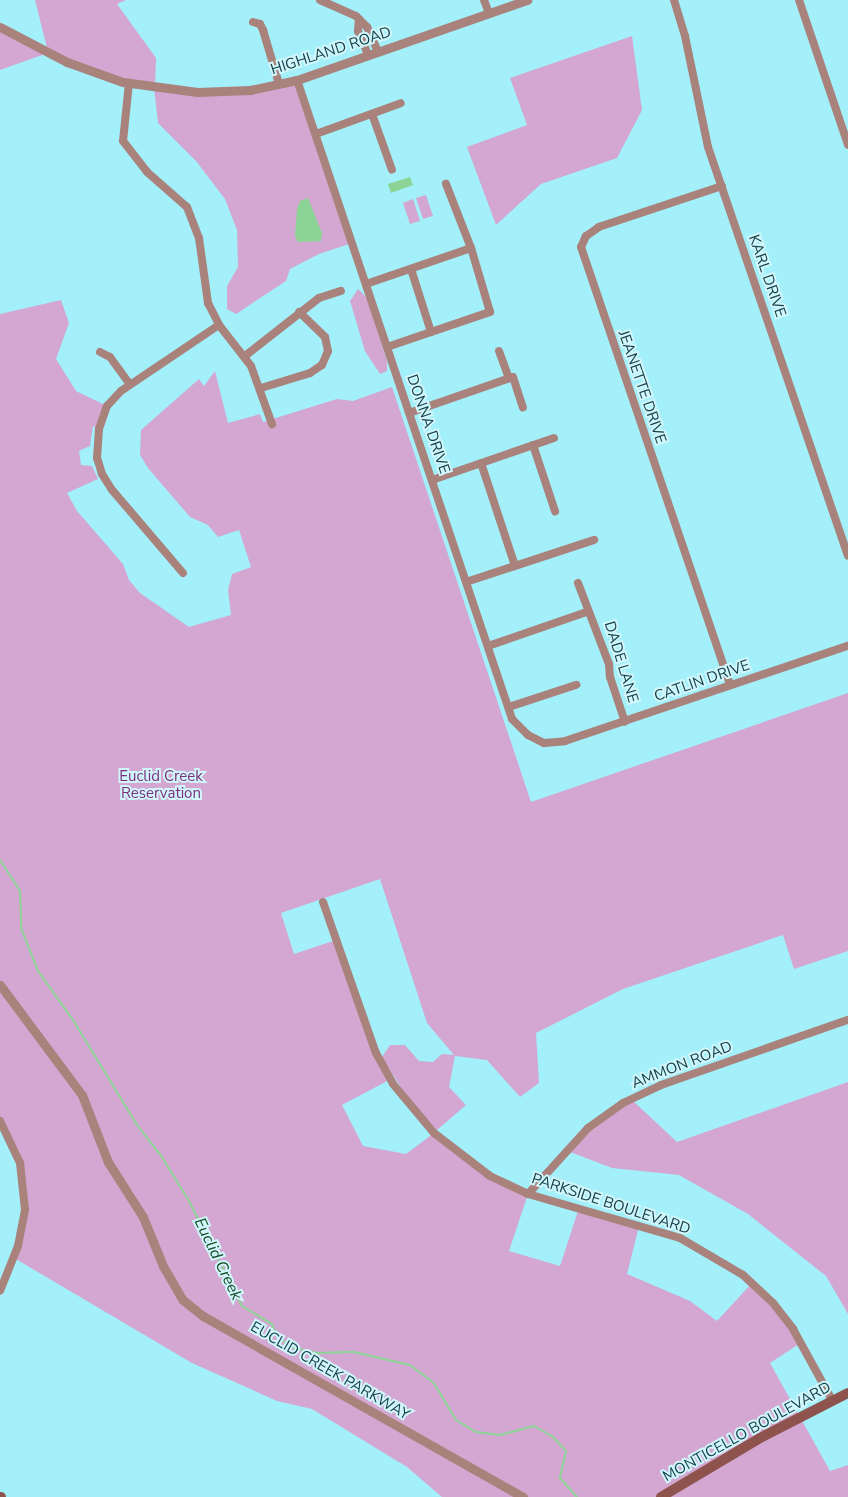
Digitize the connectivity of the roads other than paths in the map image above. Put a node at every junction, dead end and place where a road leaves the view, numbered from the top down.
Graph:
1 (320, 0) edge
2 (484, 0) edge
3 (527, 0) edge
4 (674, 0) edge
5 (799, 0) edge
6 (489, 13) junction
7 (359, 19) junction
8 (253, 22) dead end
9 (0, 27) edge
10 (378, 52) junction
11 (368, 55) junction
12 (297, 80) junction
13 (130, 83) junction
14 (279, 84) junction
15 (401, 103) dead end
16 (372, 114) junction
17 (316, 134) junction
18 (848, 145) edge
19 (392, 170) dead end
20 (446, 184) dead end
21 (722, 186) junction
22 (471, 248) junction
23 (410, 269) junction
24 (366, 284) junction
25 (341, 291) dead end
26 (299, 312) junction
27 (219, 325) junction
28 (431, 332) junction
29 (387, 347) junction
30 (499, 351) dead end
31 (100, 352) dead end
32 (245, 356) junction
33 (509, 378) junction
34 (130, 385) junction
35 (261, 388) junction
36 (523, 407) dead end
37 (409, 413) junction
38 (272, 424) dead end
39 (554, 438) dead end
40 (533, 445) junction
41 (481, 463) junction
42 (432, 480) junction
43 (555, 511) dead end
44 (594, 540) dead end
45 (848, 556) edge
46 (515, 566) junction
47 (183, 573) dead end
48 (466, 582) junction
49 (578, 583) dead end
50 (587, 612) junction
51 (488, 646) junction
52 (848, 646) edge
53 (576, 684) dead end
54 (730, 685) junction
55 (509, 707) junction
56 (625, 722) junction
57 (565, 741) joint
58 (323, 902) dead end
59 (0, 985) edge
60 (848, 1020) edge
61 (0, 1121) edge
62 (528, 1194) junction
63 (0, 1291) edge
64 (848, 1393) edge
65 (832, 1400) junction
66 (665, 1494) edge
67 (523, 1497) edge

1 - 7 street
2 - 6 street
3 - 6 street, HIGHLAND ROAD
4 - 21 street, KARL DRIVE
5 - 18 street
6 - 10 street, HIGHLAND ROAD
7 - 10 street
7 - 11 street
8 - 14 street
9 - 13 street, HIGHLAND ROAD
10 - 11 street, HIGHLAND ROAD
11 - 12 street, HIGHLAND ROAD
12 - 14 street, HIGHLAND ROAD
12 - 17 street, DONNA DRIVE
13 - 14 street, HIGHLAND ROAD
13 - 27 street
15 - 16 street
16 - 17 street
16 - 19 street
17 - 24 street, DONNA DRIVE
20 - 22 street
21 - 45 street, KARL DRIVE
21 - 54 street, JEANETTE DRIVE
22 - 23 street
22 - 28 street
23 - 24 street
23 - 28 street
24 - 29 street, DONNA DRIVE
25 - 26 street
26 - 32 street
26 - 35 street
27 - 32 street
27 - 34 street
28 - 29 street
29 - 37 street, DONNA DRIVE
30 - 33 street
31 - 34 street
32 - 35 street
33 - 36 street
33 - 37 street
34 - 47 street
35 - 38 street
37 - 42 street, DONNA DRIVE
39 - 40 street
40 - 41 street
40 - 43 street
41 - 42 street
41 - 46 street
42 - 48 street, DONNA DRIVE
44 - 46 street
46 - 48 street
48 - 51 street, DONNA DRIVE
49 - 50 street, DADE LANE
50 - 51 street
50 - 56 street, DADE LANE
51 - 55 street, DONNA DRIVE
52 - 54 street, CATLIN DRIVE
53 - 55 street
54 - 56 street, CATLIN DRIVE
55 - 57 street, DONNA DRIVE
56 - 57 street, CATLIN DRIVE
58 - 62 street, PARKSIDE BOULEVARD
59 - 67 street, EUCLID CREEK PARKWAY
60 - 62 street, AMMON ROAD
61 - 63 street
62 - 65 street, PARKSIDE BOULEVARD
64 - 65 main road, MONTICELLO BOULEVARD
65 - 66 main road, MONTICELLO BOULEVARD

